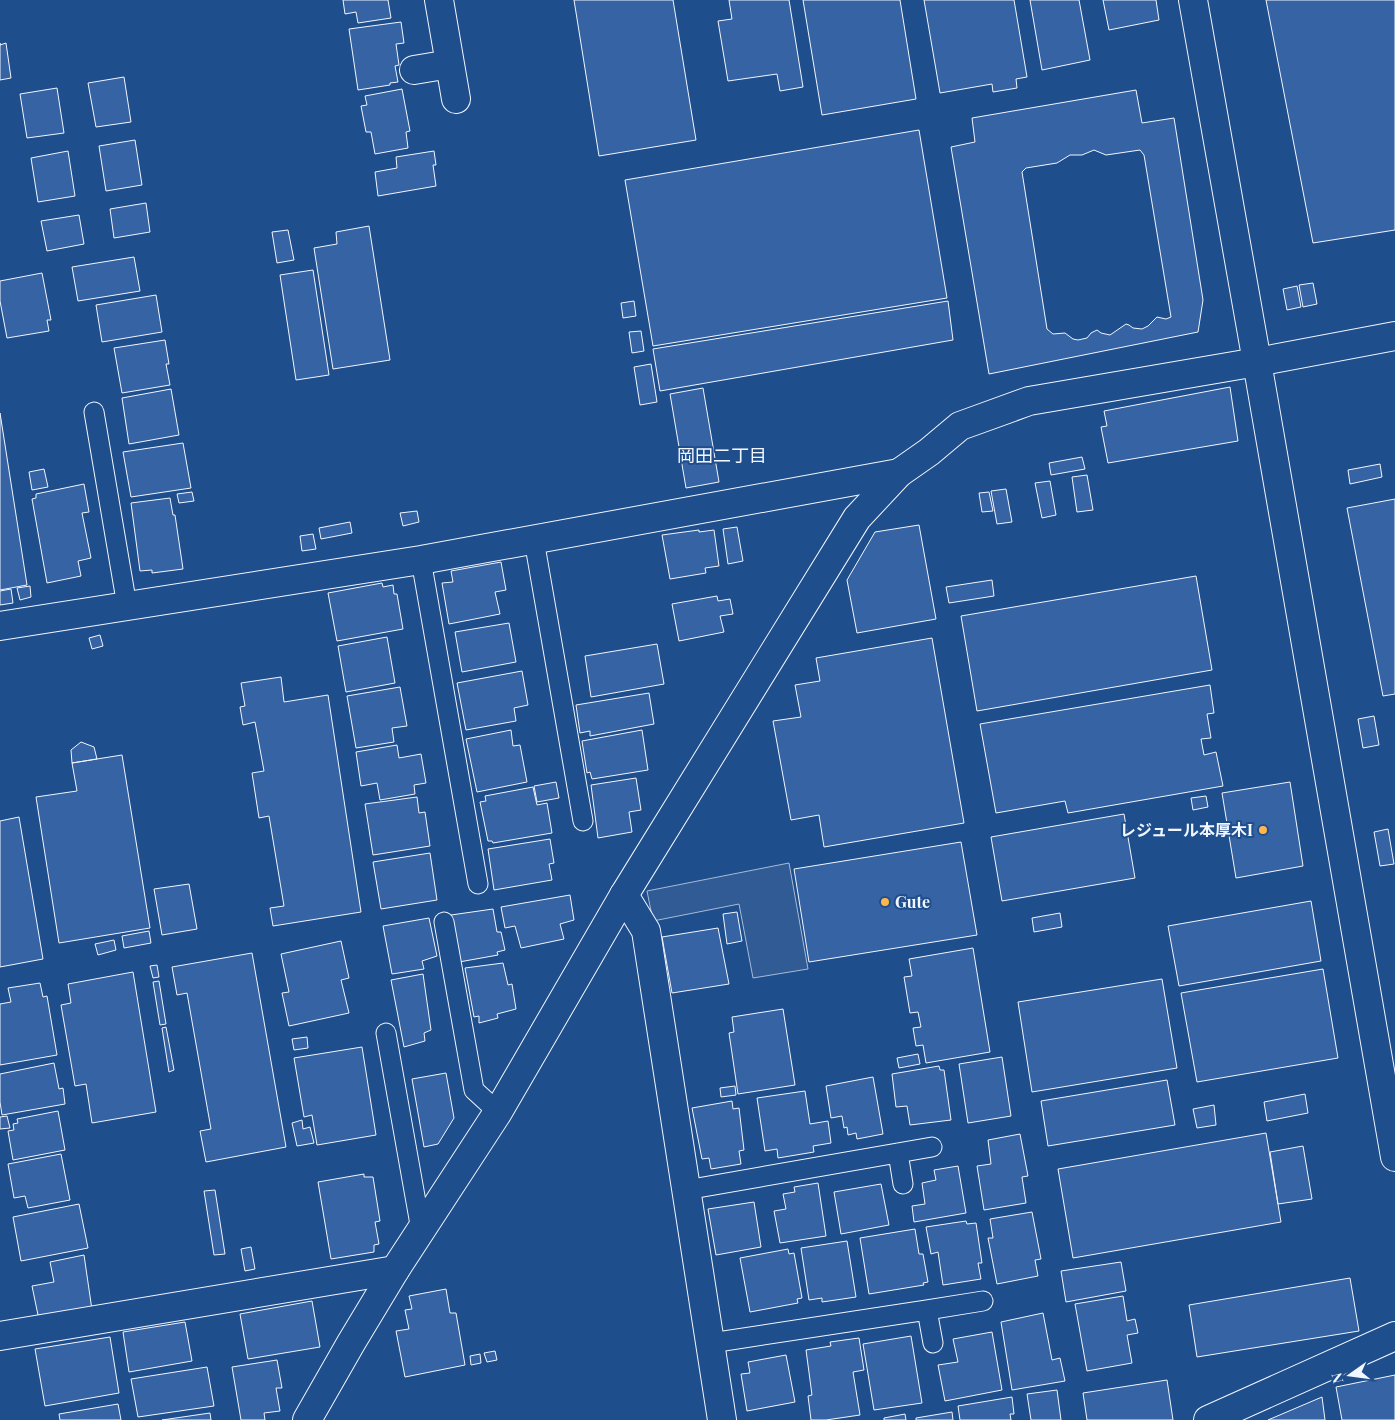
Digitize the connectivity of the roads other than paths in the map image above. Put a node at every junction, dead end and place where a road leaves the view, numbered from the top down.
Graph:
1 (439, 0) edge
2 (1193, 0) edge
3 (450, 64) junction
4 (414, 70) dead end
5 (456, 99) dead end
6 (1395, 336) edge
7 (1257, 362) junction
8 (94, 412) dead end
9 (899, 473) junction
10 (534, 540) junction
11 (421, 560) junction
12 (127, 606) junction
13 (0, 626) edge
14 (583, 821) dead end
15 (478, 884) dead end
16 (624, 895) junction
17 (444, 922) dead end
18 (386, 1033) dead end
19 (498, 1112) junction
20 (932, 1147) dead end
21 (898, 1153) junction
22 (1395, 1157) edge
23 (904, 1184) dead end
24 (686, 1190) junction
25 (421, 1230) junction
26 (395, 1270) junction
27 (983, 1301) dead end
28 (927, 1310) junction
29 (0, 1336) edge
30 (1395, 1336) edge
31 (711, 1343) junction
32 (933, 1343) dead end
33 (307, 1420) edge
34 (722, 1420) edge
35 (1208, 1420) edge

1 - 3 street
2 - 7 street
3 - 4 street
3 - 5 street
6 - 7 street
7 - 9 street
7 - 22 street
8 - 12 lane
9 - 10 street
9 - 16 street
10 - 11 street
10 - 14 lane
11 - 12 street
11 - 15 lane
12 - 13 street
16 - 19 street
16 - 24 street
17 - 19 lane
18 - 25 lane
19 - 25 street
20 - 21 lane
21 - 23 lane
21 - 24 lane
24 - 31 street
25 - 26 street
26 - 29 street
26 - 33 street
27 - 28 lane
28 - 31 lane
28 - 32 lane
30 - 35 street
31 - 34 street

